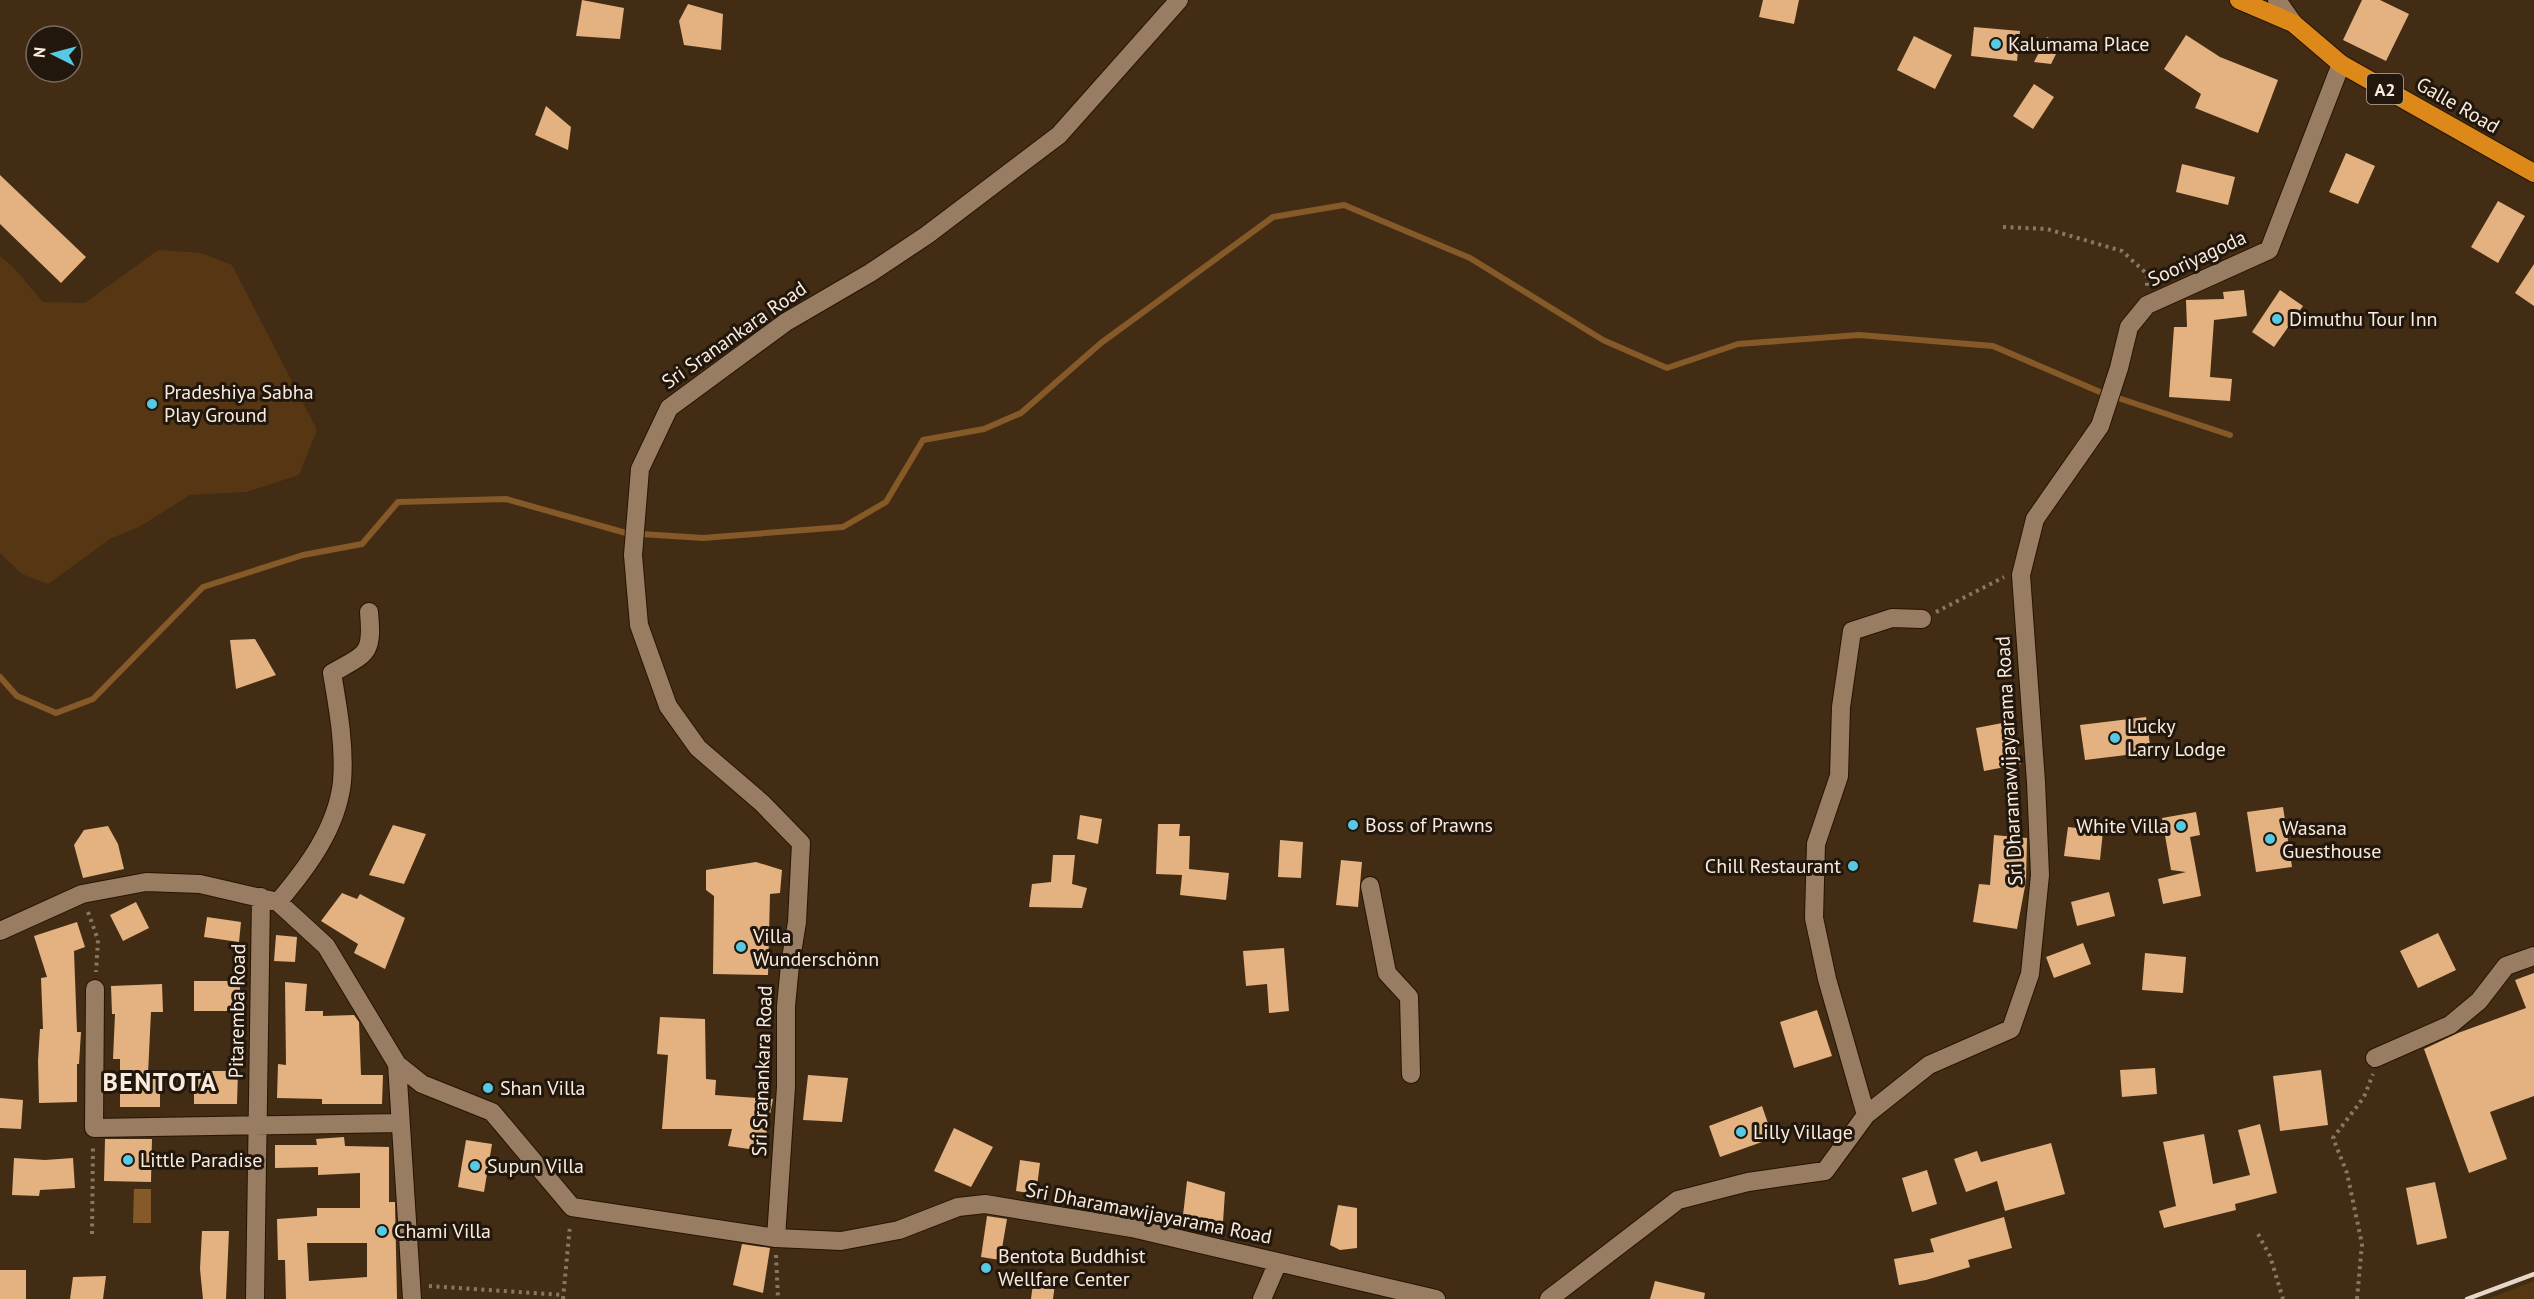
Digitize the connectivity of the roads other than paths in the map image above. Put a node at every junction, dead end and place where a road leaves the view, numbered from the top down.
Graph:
1 (1179, 0) edge
2 (2239, 0) edge
3 (2277, 0) edge
4 (2293, 23) junction
5 (2341, 64) junction
6 (2534, 173) edge
7 (2100, 426) joint
8 (369, 612) dead end
9 (1922, 620) road end
10 (1370, 886) dead end
11 (270, 900) junction
12 (0, 931) edge
13 (2534, 956) edge
14 (95, 989) road end
15 (2374, 1058) road end
16 (397, 1064) junction
17 (1411, 1074) dead end
18 (1866, 1115) junction
19 (400, 1123) junction
20 (258, 1125) junction
21 (776, 1238) junction
22 (1278, 1262) junction
23 (412, 1292) edge
24 (255, 1299) edge
25 (1262, 1299) edge
26 (1436, 1299) edge
27 (1549, 1299) edge

1 - 21 street, Sri Sranankara Road
2 - 4 highway, Galle Road / A2
3 - 4 street
4 - 5 highway, Galle Road / A2
5 - 6 highway, Galle Road / A2
5 - 7 street, Sooriyagoda
7 - 18 street, Sri Dharamawijayarama Road
8 - 11 street
9 - 18 street
10 - 17 street
11 - 12 street
11 - 16 street
11 - 20 street, Pitaremba Road
13 - 15 street
14 - 20 street
16 - 19 street
16 - 21 street, Sri Dharamawijayarama Road
18 - 27 street, Sri Dharamawijayarama Road
19 - 20 street
19 - 23 street
20 - 24 street, Pitaremba Road
21 - 22 street, Sri Dharamawijayarama Road
22 - 25 street
22 - 26 street, Sri Dharamawijayarama Road

